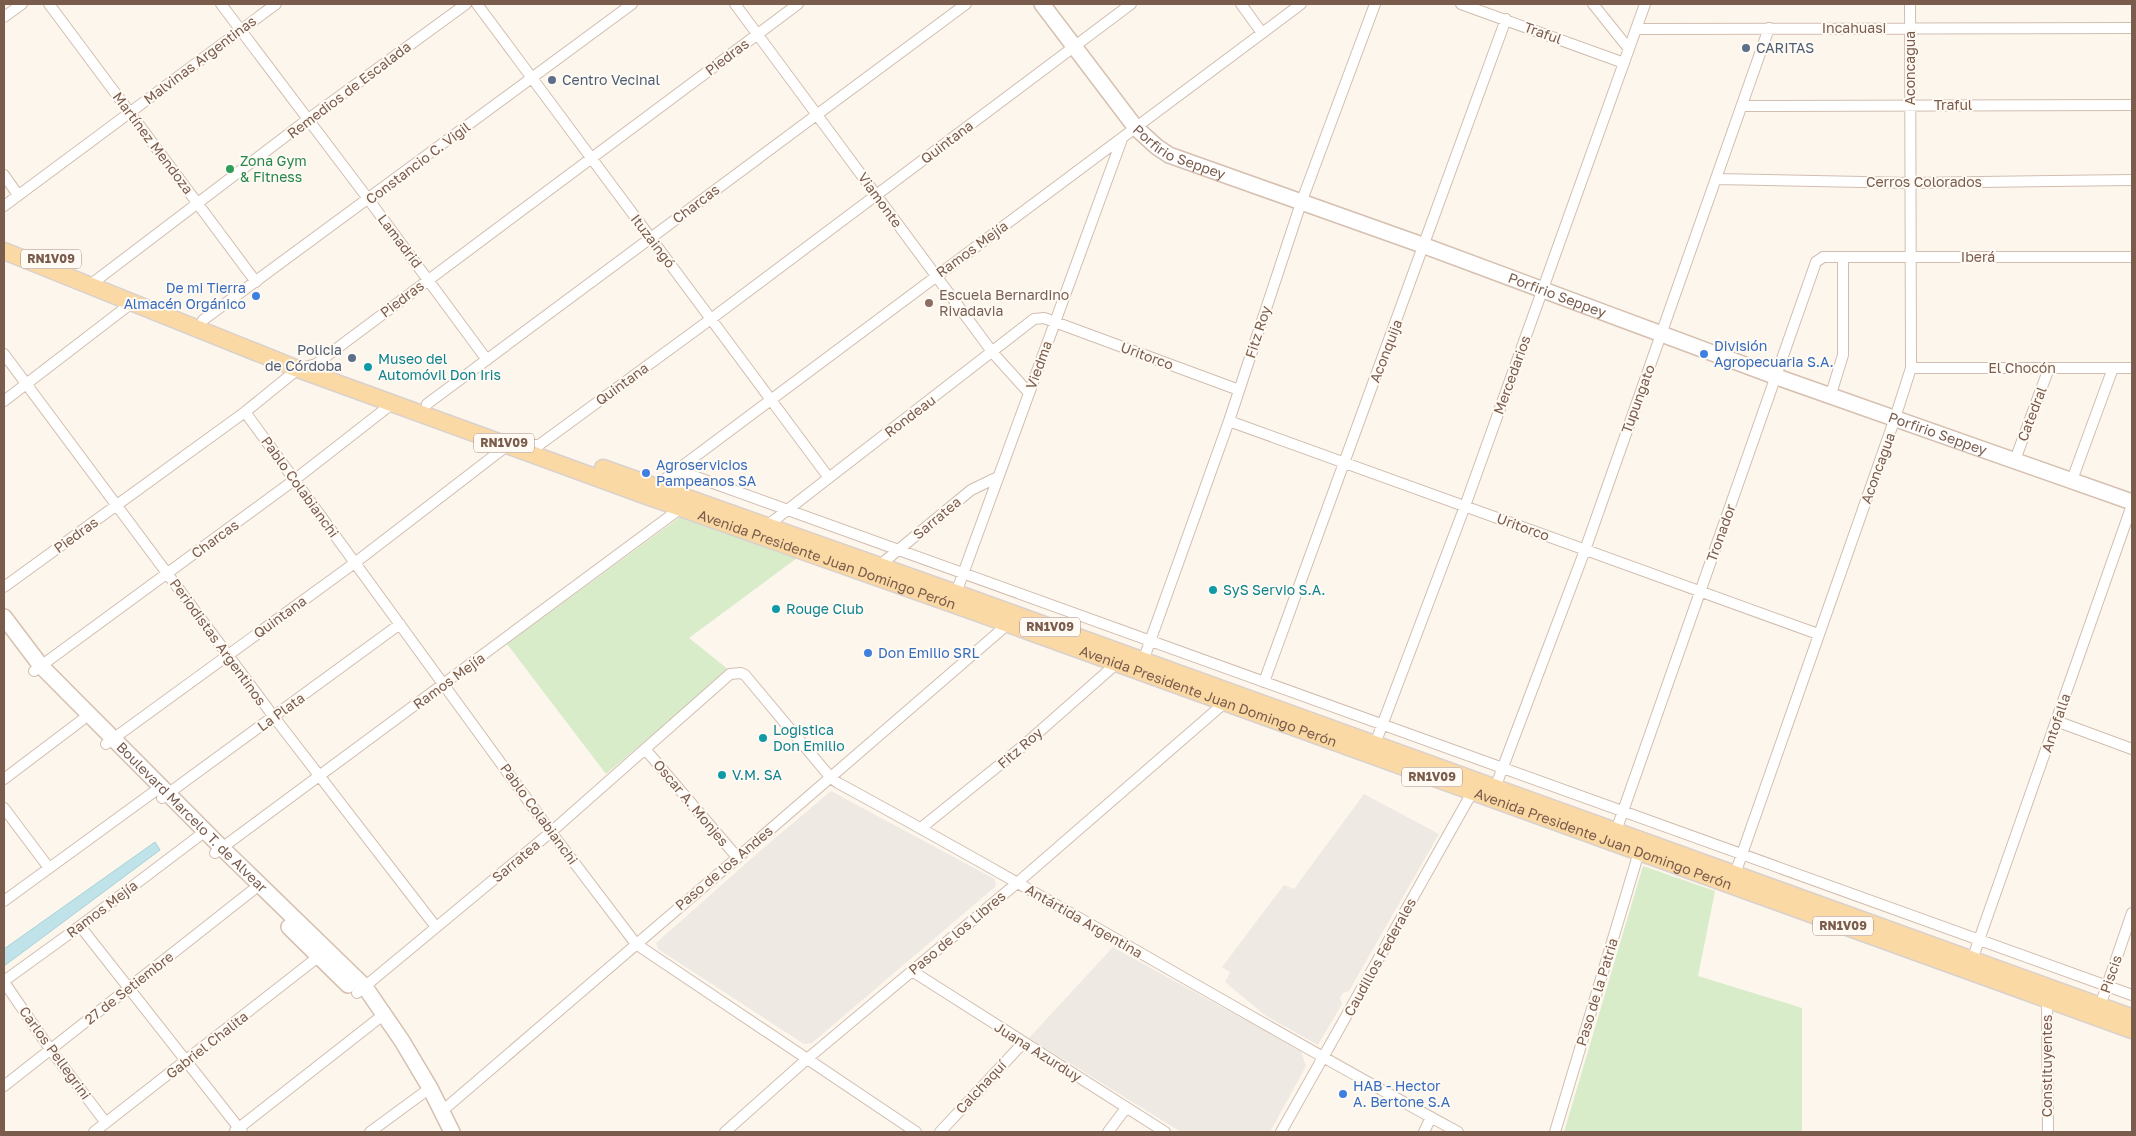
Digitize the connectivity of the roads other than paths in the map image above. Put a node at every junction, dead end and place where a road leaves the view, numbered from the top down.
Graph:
1 (22, 4) edge
2 (49, 4) edge
3 (221, 4) edge
4 (276, 4) edge
5 (466, 4) edge
6 (477, 4) edge
7 (632, 4) edge
8 (735, 4) edge
9 (798, 4) edge
10 (966, 4) edge
11 (1042, 4) edge
12 (1131, 4) edge
13 (1241, 4) edge
14 (1301, 4) edge
15 (1375, 4) edge
16 (1462, 4) edge
17 (1593, 4) edge
18 (1645, 4) edge
19 (1910, 4) edge
20 (4, 17) edge
21 (1506, 19) junction
22 (1769, 28) junction
23 (1910, 28) junction
24 (2132, 28) edge
25 (1637, 29) junction
26 (240, 30) junction
27 (1262, 33) junction
28 (757, 34) junction
29 (1075, 46) junction
30 (1629, 49) junction
31 (1624, 63) junction
32 (532, 78) junction
33 (1910, 105) junction
34 (2132, 105) edge
35 (1743, 106) junction
36 (130, 113) junction
37 (816, 114) junction
38 (307, 120) junction
39 (1136, 128) junction
40 (1122, 138) junction
41 (592, 159) junction
42 (4, 175) edge
43 (1717, 178) junction
44 (2132, 180) edge
45 (1911, 183) junction
46 (18, 195) junction
47 (876, 195) junction
48 (369, 200) junction
49 (1301, 203) junction
50 (199, 204) junction
51 (4, 206) edge
52 (651, 238) junction
53 (4, 240) edge
54 (1425, 246) junction
55 (4, 251) edge
56 (1824, 257) joint
57 (1844, 257) junction
58 (1912, 257) junction
59 (2132, 257) edge
60 (935, 275) junction
61 (428, 280) junction
62 (95, 282) junction
63 (256, 282) junction
64 (1543, 290) junction
65 (133, 302) junction
66 (711, 319) junction
67 (203, 320) junction
68 (1055, 322) junction
69 (1662, 334) junction
70 (993, 353) junction
71 (4, 354) edge
72 (486, 360) junction
73 (316, 364) junction
74 (298, 368) junction
75 (1911, 368) junction
76 (2049, 368) junction
77 (2113, 368) junction
78 (2132, 368) edge
79 (1777, 377) junction
80 (26, 384) junction
81 (1239, 390) junction
82 (1029, 393) junction
83 (1831, 394) junction
84 (770, 399) junction
85 (4, 401) edge
86 (393, 403) junction
87 (427, 404) junction
88 (245, 412) junction
89 (1895, 418) junction
90 (1228, 421) junction
91 (508, 445) junction
92 (539, 445) junction
93 (2015, 460) junction
94 (1344, 462) junction
95 (677, 470) junction
96 (998, 477) junction
97 (829, 478) junction
98 (294, 480) junction
99 (2072, 480) junction
100 (649, 491) junction
101 (2132, 503) edge
102 (117, 505) junction
103 (1465, 506) junction
104 (681, 508) junction
105 (788, 510) junction
106 (768, 525) junction
107 (899, 550) junction
108 (1585, 550) junction
109 (356, 562) junction
110 (880, 565) junction
111 (168, 573) junction
112 (963, 573) junction
113 (4, 587) edge
114 (956, 593) junction
115 (1700, 593) junction
116 (4, 617) edge
117 (400, 624) junction
118 (1008, 624) junction
119 (4, 631) edge
120 (1818, 634) junction
121 (1150, 640) junction
122 (227, 654) junction
123 (1143, 661) junction
124 (1116, 664) junction
125 (38, 668) junction
126 (741, 673) joint
127 (1264, 682) junction
128 (444, 684) junction
129 (1230, 698) junction
130 (274, 717) junction
131 (82, 720) junction
132 (2056, 721) junction
133 (1382, 724) junction
134 (110, 742) junction
135 (1375, 744) junction
136 (645, 749) junction
137 (2132, 749) edge
138 (1502, 768) junction
139 (319, 776) junction
140 (831, 778) junction
141 (4, 779) edge
142 (1475, 787) junction
143 (1495, 788) junction
144 (161, 794) junction
145 (4, 808) edge
146 (1623, 811) junction
147 (921, 828) junction
148 (1616, 831) junction
149 (551, 832) junction
150 (199, 836) junction
151 (219, 851) junction
152 (1639, 852) junction
153 (1743, 854) junction
154 (737, 857) junction
155 (49, 868) junction
156 (1735, 874) junction
157 (1017, 883) junction
158 (253, 890) junction
159 (4, 901) edge
160 (2132, 913) edge
161 (80, 926) junction
162 (436, 928) junction
163 (1979, 940) junction
164 (634, 946) junction
165 (318, 957) junction
166 (1972, 960) junction
167 (912, 971) junction
168 (4, 981) edge
169 (2106, 986) junction
170 (130, 988) junction
171 (361, 990) junction
172 (2132, 995) edge
173 (2047, 1000) junction
174 (2100, 1006) junction
175 (383, 1015) junction
176 (2132, 1018) edge
177 (2132, 1030) edge
178 (1023, 1043) junction
179 (50, 1049) junction
180 (792, 1056) dead end
181 (1322, 1058) junction
182 (807, 1059) junction
183 (187, 1061) junction
184 (4, 1086) edge
185 (430, 1088) junction
186 (1126, 1108) junction
187 (441, 1112) junction
188 (1431, 1118) junction
189 (106, 1123) junction
190 (238, 1131) edge
191 (94, 1132) edge
192 (370, 1132) edge
193 (452, 1132) edge
194 (726, 1132) edge
195 (916, 1132) edge
196 (940, 1132) edge
197 (1108, 1132) edge
198 (1165, 1132) edge
199 (1282, 1132) edge
200 (1424, 1132) edge
201 (1458, 1132) edge
202 (1555, 1132) edge
203 (2048, 1132) edge

1 - 20 street
2 - 36 street, Martínez Mendoza
3 - 26 street, Lamadrid
4 - 26 street, Malvinas Argentinas
5 - 38 street, Remedios de Escalada
6 - 32 street, Ituzaingó
7 - 32 street, Constancio C. Vigil
8 - 28 street, Viamonte
9 - 28 street, Piedras
10 - 37 street, Charcas
11 - 29 main road, Porfirio Seppey
12 - 29 street, Quintana
13 - 27 street
14 - 27 street, Ramos Mejía
15 - 49 street, Fitz Roy
16 - 21 street, Traful
17 - 30 street
18 - 25 street, Mercedarios
19 - 23 street, Aconcagua
21 - 31 street, Traful
21 - 54 street, Aconquija
22 - 23 street, Incahuasi
22 - 25 street, Incahuasi
22 - 35 street, Tupungato
23 - 24 street, Incahuasi
23 - 33 street, Aconcagua
25 - 30 street, Mercedarios
26 - 36 street, Malvinas Argentinas
26 - 38 street, Lamadrid
27 - 39 street, Ramos Mejía
28 - 37 street, Viamonte
28 - 41 street, Piedras
29 - 39 main road, Porfirio Seppey
29 - 47 street, Quintana
30 - 31 street, Mercedarios
31 - 64 street, Mercedarios
32 - 41 street, Ituzaingó
32 - 48 street, Constancio C. Vigil
33 - 34 street, Traful
33 - 35 street, Traful
33 - 45 street, Aconcagua
35 - 43 street, Tupungato
36 - 46 street, Malvinas Argentinas
36 - 50 street, Martínez Mendoza
37 - 47 street, Viamonte
37 - 52 street, Charcas
38 - 48 street, Lamadrid
38 - 50 street, Remedios de Escalada
39 - 40 street, Ramos Mejía
39 - 49 main road, Porfirio Seppey
40 - 60 street, Ramos Mejía
40 - 68 street, Viedma
41 - 52 street, Ituzaingó
41 - 61 street, Piedras
42 - 46 street
43 - 45 street, Cerros Colorados
43 - 69 street, Tupungato
44 - 45 street, Cerros Colorados
45 - 58 street, Aconcagua
46 - 51 street, Malvinas Argentinas
47 - 60 street, Viamonte
47 - 66 street, Quintana
48 - 61 street, Lamadrid
48 - 63 street, Constancio C. Vigil
49 - 54 main road, Porfirio Seppey
49 - 81 street, Fitz Roy
50 - 62 street, Remedios de Escalada
50 - 63 street, Martínez Mendoza
52 - 66 street, Ituzaingó
52 - 72 street, Charcas
53 - 62 main road, Avenida Presidente Juan Domingo Perón / RN1V09
54 - 64 main road, Porfirio Seppey
54 - 94 street, Aconquija
55 - 62 main road, Avenida Presidente Juan Domingo Perón / RN1V09
56 - 57 street, Iberá
56 - 79 street, Tronador
57 - 58 street, Iberá
57 - 83 street
58 - 59 street, Iberá
58 - 75 street, Aconcagua
60 - 70 street, Viamonte
60 - 84 street, Ramos Mejía
61 - 72 street, Lamadrid
61 - 73 street, Piedras
62 - 65 main road, Avenida Presidente Juan Domingo Perón / RN1V09
62 - 67 main road, Avenida Presidente Juan Domingo Perón / RN1V09
63 - 67 street, Constancio C. Vigil
64 - 69 main road, Porfirio Seppey
64 - 103 street, Mercedarios
65 - 74 main road, Avenida Presidente Juan Domingo Perón / RN1V09
65 - 80 street
66 - 84 street, Ituzaingó
66 - 92 street, Quintana
67 - 73 main road, Avenida Presidente Juan Domingo Perón / RN1V09
68 - 70 street, Rondeau
68 - 81 street, Uritorco
68 - 82 street, Viedma
69 - 79 main road, Porfirio Seppey
69 - 108 street, Tupungato
70 - 82 street, Viamonte
70 - 97 street, Rondeau
71 - 80 street, Periodistas Argentinos
72 - 87 street, Charcas
73 - 74 street, Piedras
73 - 87 main road, Avenida Presidente Juan Domingo Perón / RN1V09
74 - 86 main road, Avenida Presidente Juan Domingo Perón / RN1V09
74 - 88 street, Piedras
75 - 76 street, El Chocón
75 - 89 street, Aconcagua
76 - 77 street, El Chocón
76 - 93 street, Catedral
77 - 78 street, El Chocón
77 - 99 street
79 - 83 main road, Porfirio Seppey
79 - 115 street, Tronador
80 - 85 street
80 - 102 street, Periodistas Argentinos
81 - 90 street, Fitz Roy
82 - 96 street, Viedma
83 - 89 main road, Porfirio Seppey
84 - 95 street, Ramos Mejía
84 - 97 street, Ituzaingó
86 - 91 main road, Avenida Presidente Juan Domingo Perón / RN1V09
86 - 98 street, Charcas
87 - 92 main road, Avenida Presidente Juan Domingo Perón / RN1V09
88 - 98 street, Pablo Colabianchi
88 - 102 street, Piedras
89 - 93 main road, Porfirio Seppey
89 - 120 street, Aconcagua
90 - 94 street, Uritorco
90 - 121 street, Fitz Roy
91 - 92 street
91 - 100 main road, Avenida Presidente Juan Domingo Perón / RN1V09
91 - 109 street, Quintana
92 - 100 main road, Avenida Presidente Juan Domingo Perón / RN1V09
93 - 99 main road, Porfirio Seppey
94 - 103 street, Uritorco
94 - 127 street, Aconquija
95 - 100 street, Ramos Mejía
95 - 105 street
96 - 107 street, Sarratea
96 - 112 street, Viedma
97 - 105 street, Rondeau
98 - 109 street, Pablo Colabianchi
98 - 111 street, Charcas
99 - 101 main road, Porfirio Seppey
100 - 104 main road, Avenida Presidente Juan Domingo Perón / RN1V09
100 - 106 main road, Avenida Presidente Juan Domingo Perón / RN1V09
101 - 132 street, Antofalla
102 - 111 street, Periodistas Argentinos
102 - 113 street, Piedras
103 - 108 street, Uritorco
103 - 133 street, Mercedarios
104 - 118 main road, Avenida Presidente Juan Domingo Perón / RN1V09
104 - 128 street, Ramos Mejía
105 - 106 street, Rondeau
105 - 107 street
106 - 110 main road, Avenida Presidente Juan Domingo Perón / RN1V09
107 - 110 street, Sarratea
107 - 112 street
108 - 115 street, Uritorco
108 - 138 street, Tupungato
109 - 117 street, Pablo Colabianchi
109 - 122 street, Quintana
110 - 114 main road, Avenida Presidente Juan Domingo Perón / RN1V09
111 - 122 street, Periodistas Argentinos
111 - 125 street, Charcas
112 - 114 street, Viedma
112 - 121 street
114 - 123 main road, Avenida Presidente Juan Domingo Perón / RN1V09
115 - 120 street, Uritorco
115 - 146 street, Tronador
116 - 125 main road, Boulevard Marcelo T. de Alvear
117 - 128 street, Pablo Colabianchi
117 - 130 street, La Plata
118 - 124 main road, Avenida Presidente Juan Domingo Perón / RN1V09
118 - 140 street, Paso de los Andes
119 - 125 main road, Boulevard Marcelo T. de Alvear
120 - 153 street, Aconcagua
121 - 123 street, Fitz Roy
121 - 127 street
122 - 130 street, Periodistas Argentinos
122 - 134 street, Quintana
123 - 129 main road, Avenida Presidente Juan Domingo Perón / RN1V09
124 - 129 main road, Avenida Presidente Juan Domingo Perón / RN1V09
124 - 147 street, Fitz Roy
125 - 131 main road, Boulevard Marcelo T. de Alvear
125 - 134 main road, Boulevard Marcelo T. de Alvear
126 - 136 street, Sarratea
126 - 140 street, Antártida Argentina
127 - 133 street
128 - 139 street, Ramos Mejía
128 - 149 street, Pablo Colabianchi
129 - 135 main road, Avenida Presidente Juan Domingo Perón / RN1V09
129 - 142 main road, Avenida Presidente Juan Domingo Perón / RN1V09
129 - 157 street, Paso de los Libres
130 - 139 street, Periodistas Argentinos
130 - 144 street, La Plata
131 - 134 main road, Boulevard Marcelo T. de Alvear
131 - 141 street
132 - 137 street
132 - 163 street, Antofalla
133 - 135 street, Mercedarios
133 - 138 street
134 - 144 main road, Boulevard Marcelo T. de Alvear
135 - 142 main road, Avenida Presidente Juan Domingo Perón / RN1V09
136 - 149 street, Sarratea
136 - 154 street, Oscar A. Monjes
138 - 143 street, Tupungato
138 - 146 street
139 - 151 street, Ramos Mejía
139 - 162 street, Periodistas Argentinos
140 - 147 street, Antártida Argentina
140 - 154 street, Paso de los Andes
142 - 143 main road, Avenida Presidente Juan Domingo Perón / RN1V09
142 - 152 main road, Avenida Presidente Juan Domingo Perón / RN1V09
142 - 181 street, Caudillos Federales
143 - 148 main road, Avenida Presidente Juan Domingo Perón / RN1V09
144 - 150 main road, Boulevard Marcelo T. de Alvear
144 - 151 main road, Boulevard Marcelo T. de Alvear
144 - 155 street, La Plata
145 - 155 street
146 - 148 street, Tronador
146 - 153 street
147 - 157 street, Antártida Argentina
148 - 156 main road, Avenida Presidente Juan Domingo Perón / RN1V09
149 - 162 street, Sarratea
149 - 164 street, Pablo Colabianchi
150 - 151 main road, Boulevard Marcelo T. de Alvear
150 - 161 street, Ramos Mejía
151 - 158 main road, Boulevard Marcelo T. de Alvear
151 - 171 main road, Boulevard Marcelo T. de Alvear
152 - 173 main road, Avenida Presidente Juan Domingo Perón / RN1V09
152 - 202 street, Paso de la Patria
153 - 156 street, Aconcagua
153 - 163 street
154 - 164 street, Paso de los Andes
155 - 159 street, La Plata
156 - 166 main road, Avenida Presidente Juan Domingo Perón / RN1V09
157 - 167 street, Paso de los Libres
157 - 181 street, Antártida Argentina
158 - 165 main road, Boulevard Marcelo T. de Alvear
158 - 170 street, 27 de Setiembre
160 - 169 street, Piscis
161 - 168 street, Ramos Mejía
161 - 170 street
162 - 171 street, Sarratea
163 - 166 street, Antofalla
163 - 169 street
164 - 180 street
164 - 182 street, Pablo Colabianchi
164 - 187 street, Paso de los Andes
165 - 171 main road, Boulevard Marcelo T. de Alvear
165 - 183 street, Gabriel Chalita
166 - 174 main road, Avenida Presidente Juan Domingo Perón / RN1V09
167 - 178 street, Juana Azurduy
167 - 182 street, Paso de los Libres
168 - 179 street, Carlos Pellegrini
169 - 172 street
169 - 174 street, Piscis
170 - 179 street, 27 de Setiembre
170 - 183 street
171 - 175 main road, Boulevard Marcelo T. de Alvear
173 - 177 main road, Avenida Presidente Juan Domingo Perón / RN1V09
173 - 203 street, Constituyentes
174 - 176 main road, Avenida Presidente Juan Domingo Perón / RN1V09
175 - 185 main road, Boulevard Marcelo T. de Alvear
175 - 190 street
178 - 186 street, Juana Azurduy
178 - 196 street, Calchaquí
179 - 184 street, 27 de Setiembre
179 - 189 street, Carlos Pellegrini
181 - 188 street, Antártida Argentina
181 - 199 street, Caudillos Federales
182 - 194 street, Paso de los Libres
182 - 195 street, Pablo Colabianchi
183 - 189 street, Gabriel Chalita
183 - 190 street
185 - 187 main road, Boulevard Marcelo T. de Alvear
185 - 192 street
186 - 197 street
186 - 198 street, Juana Azurduy
187 - 193 main road, Boulevard Marcelo T. de Alvear
188 - 200 street
188 - 201 street, Antártida Argentina
189 - 191 street, Gabriel Chalita

